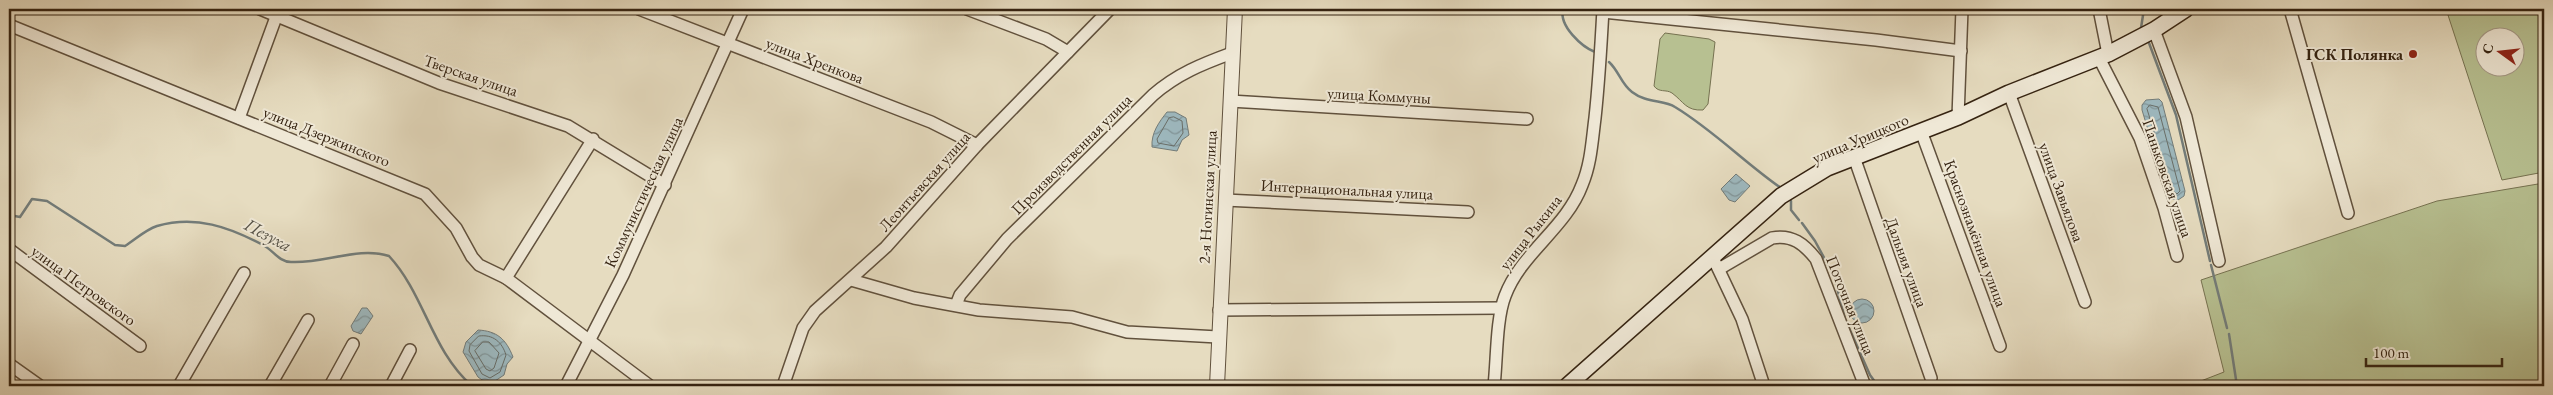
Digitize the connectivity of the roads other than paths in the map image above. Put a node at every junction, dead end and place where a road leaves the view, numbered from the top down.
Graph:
1 (260, 9) edge
2 (639, 9) edge
3 (743, 9) edge
4 (968, 9) edge
5 (1110, 9) edge
6 (1235, 9) edge
7 (1962, 9) edge
8 (2099, 9) edge
9 (2186, 9) edge
10 (2290, 9) edge
11 (1603, 10) edge
12 (278, 12) edge
13 (9, 25) edge
14 (2154, 30) junction
15 (728, 44) junction
16 (1961, 51) junction
17 (1068, 52) junction
18 (1232, 53) junction
19 (2103, 56) junction
20 (2009, 93) junction
21 (1230, 101) junction
22 (239, 118) junction
23 (1958, 118) junction
24 (1527, 119) dead end
25 (1921, 131) junction
26 (593, 139) junction
27 (978, 145) junction
28 (1854, 157) junction
29 (665, 184) junction
30 (1225, 200) junction
31 (1468, 212) dead end
32 (2348, 214) dead end
33 (10, 250) edge
34 (2177, 256) dead end
35 (2219, 261) dead end
36 (1715, 262) junction
37 (244, 273) dead end
38 (506, 278) junction
39 (851, 280) junction
40 (2085, 302) dead end
41 (956, 305) junction
42 (1501, 308) junction
43 (1220, 310) junction
44 (308, 320) dead end
45 (1218, 337) junction
46 (589, 341) junction
47 (353, 344) dead end
48 (140, 346) dead end
49 (2000, 346) dead end
50 (410, 350) dead end
51 (9, 364) edge
52 (1932, 378) dead end
53 (40, 386) edge
54 (179, 386) edge
55 (270, 386) edge
56 (330, 386) edge
57 (391, 386) edge
58 (567, 386) edge
59 (650, 386) edge
60 (783, 386) edge
61 (1217, 386) edge
62 (1494, 386) edge
63 (1567, 386) edge
64 (1764, 386) edge
65 (1865, 386) edge

1 - 12 street, Тверская улица
2 - 15 street, улица Хренкова
3 - 15 street, Коммунистическая улица
4 - 17 street
5 - 17 street, Леонтьевская улица
6 - 18 street, 2-я Ногинская улица
7 - 16 street
8 - 19 street, Паньковская улица
9 - 14 main road, улица Урицкого
10 - 32 street
11 - 16 street
11 - 42 street, улица Рыкина
12 - 22 street
12 - 26 street, Тверская улица
13 - 22 street, улица Дзержинского
14 - 19 main road, улица Урицкого
14 - 35 street
15 - 27 street, улица Хренкова
15 - 29 street, Коммунистическая улица
16 - 23 street
17 - 27 street, Леонтьевская улица
18 - 21 street, 2-я Ногинская улица
18 - 41 street, Производственная улица
19 - 20 main road, улица Урицкого
19 - 34 street, Паньковская улица
20 - 23 main road, улица Урицкого
20 - 40 street, улица Завьялова
21 - 24 street, улица Коммуны
21 - 30 street, 2-я Ногинская улица
22 - 38 street, улица Дзержинского
23 - 25 main road, улица Урицкого
25 - 28 main road, улица Урицкого
25 - 49 street, Краснознамённая улица
26 - 29 street, Тверская улица
26 - 38 street
27 - 39 street, Леонтьевская улица
28 - 36 main road, улица Урицкого
28 - 52 street, Дальняя улица
29 - 46 street, Коммунистическая улица
30 - 31 street, Интернациональная улица
30 - 43 street, 2-я Ногинская улица
33 - 48 street, улица Петровского
36 - 63 main road, улица Урицкого
36 - 64 street
36 - 65 street, Поточная улица
37 - 54 street
38 - 46 street, улица Дзержинского
39 - 41 street
39 - 60 street, Леонтьевская улица
41 - 45 street
42 - 43 street
42 - 62 street, улица Рыкина
43 - 45 street, 2-я Ногинская улица
44 - 55 street
45 - 61 street, 2-я Ногинская улица
46 - 58 street, Коммунистическая улица
46 - 59 street, улица Дзержинского
47 - 56 street
50 - 57 street
51 - 53 street

